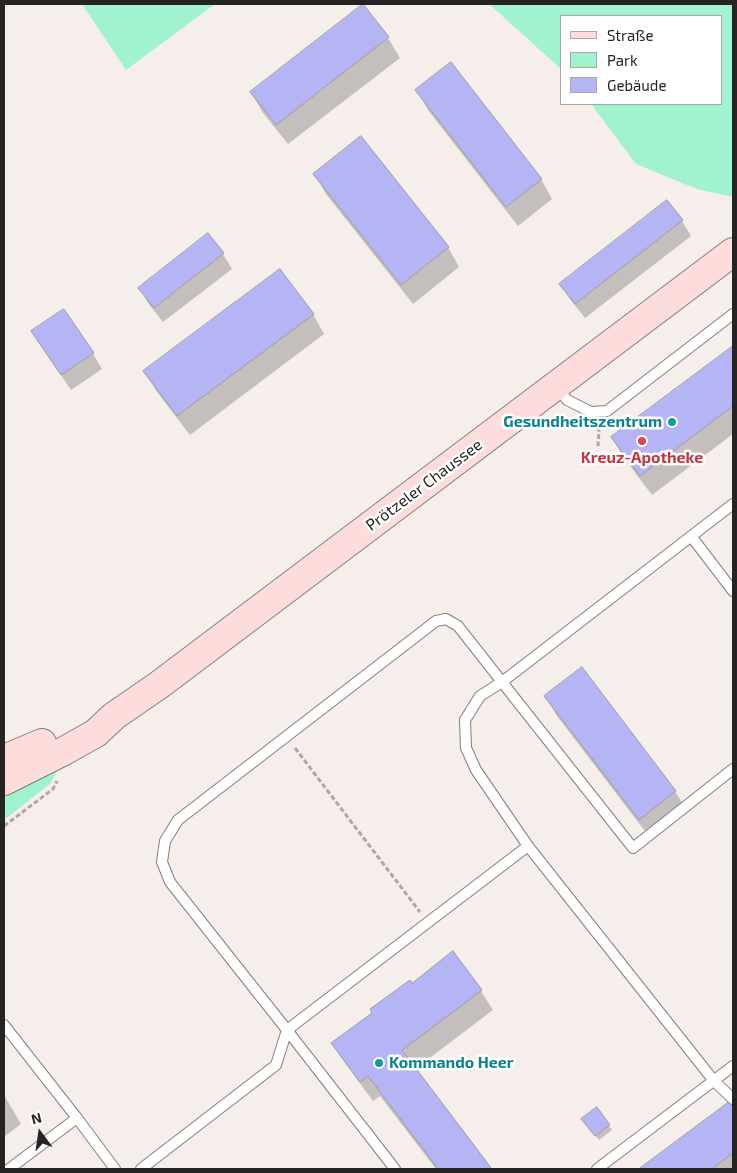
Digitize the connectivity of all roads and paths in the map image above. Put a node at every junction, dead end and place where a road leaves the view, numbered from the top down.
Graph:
1 (733, 252) edge
2 (733, 314) edge
3 (555, 386) junction
4 (733, 504) edge
5 (691, 536) junction
6 (733, 591) edge
7 (502, 682) junction
8 (114, 716) junction
9 (286, 736) junction
10 (4, 759) edge
11 (733, 768) edge
12 (4, 781) edge
13 (53, 789) dead end
14 (4, 826) edge
15 (528, 846) junction
16 (428, 922) junction
17 (4, 1025) edge
18 (287, 1030) junction
19 (733, 1066) edge
20 (714, 1080) junction
21 (733, 1099) edge
22 (78, 1118) junction
23 (9, 1169) edge
24 (115, 1169) edge
25 (141, 1169) edge
26 (395, 1169) edge
27 (597, 1169) edge

1 - 3 main road, Prötzeler Chaussee
2 - 3 lane
3 - 8 main road, Prötzeler Chaussee
4 - 5 lane
5 - 6 lane
5 - 7 lane
7 - 9 lane
7 - 11 lane
7 - 15 lane
8 - 10 main road, Prötzeler Chaussee
8 - 12 main road, Prötzeler Chaussee
9 - 16 path
9 - 18 lane
13 - 14 path
15 - 16 lane
15 - 20 lane
16 - 18 lane
17 - 22 lane
18 - 25 lane
18 - 26 lane
19 - 20 lane
20 - 21 lane
20 - 27 lane
22 - 23 lane
22 - 24 lane

